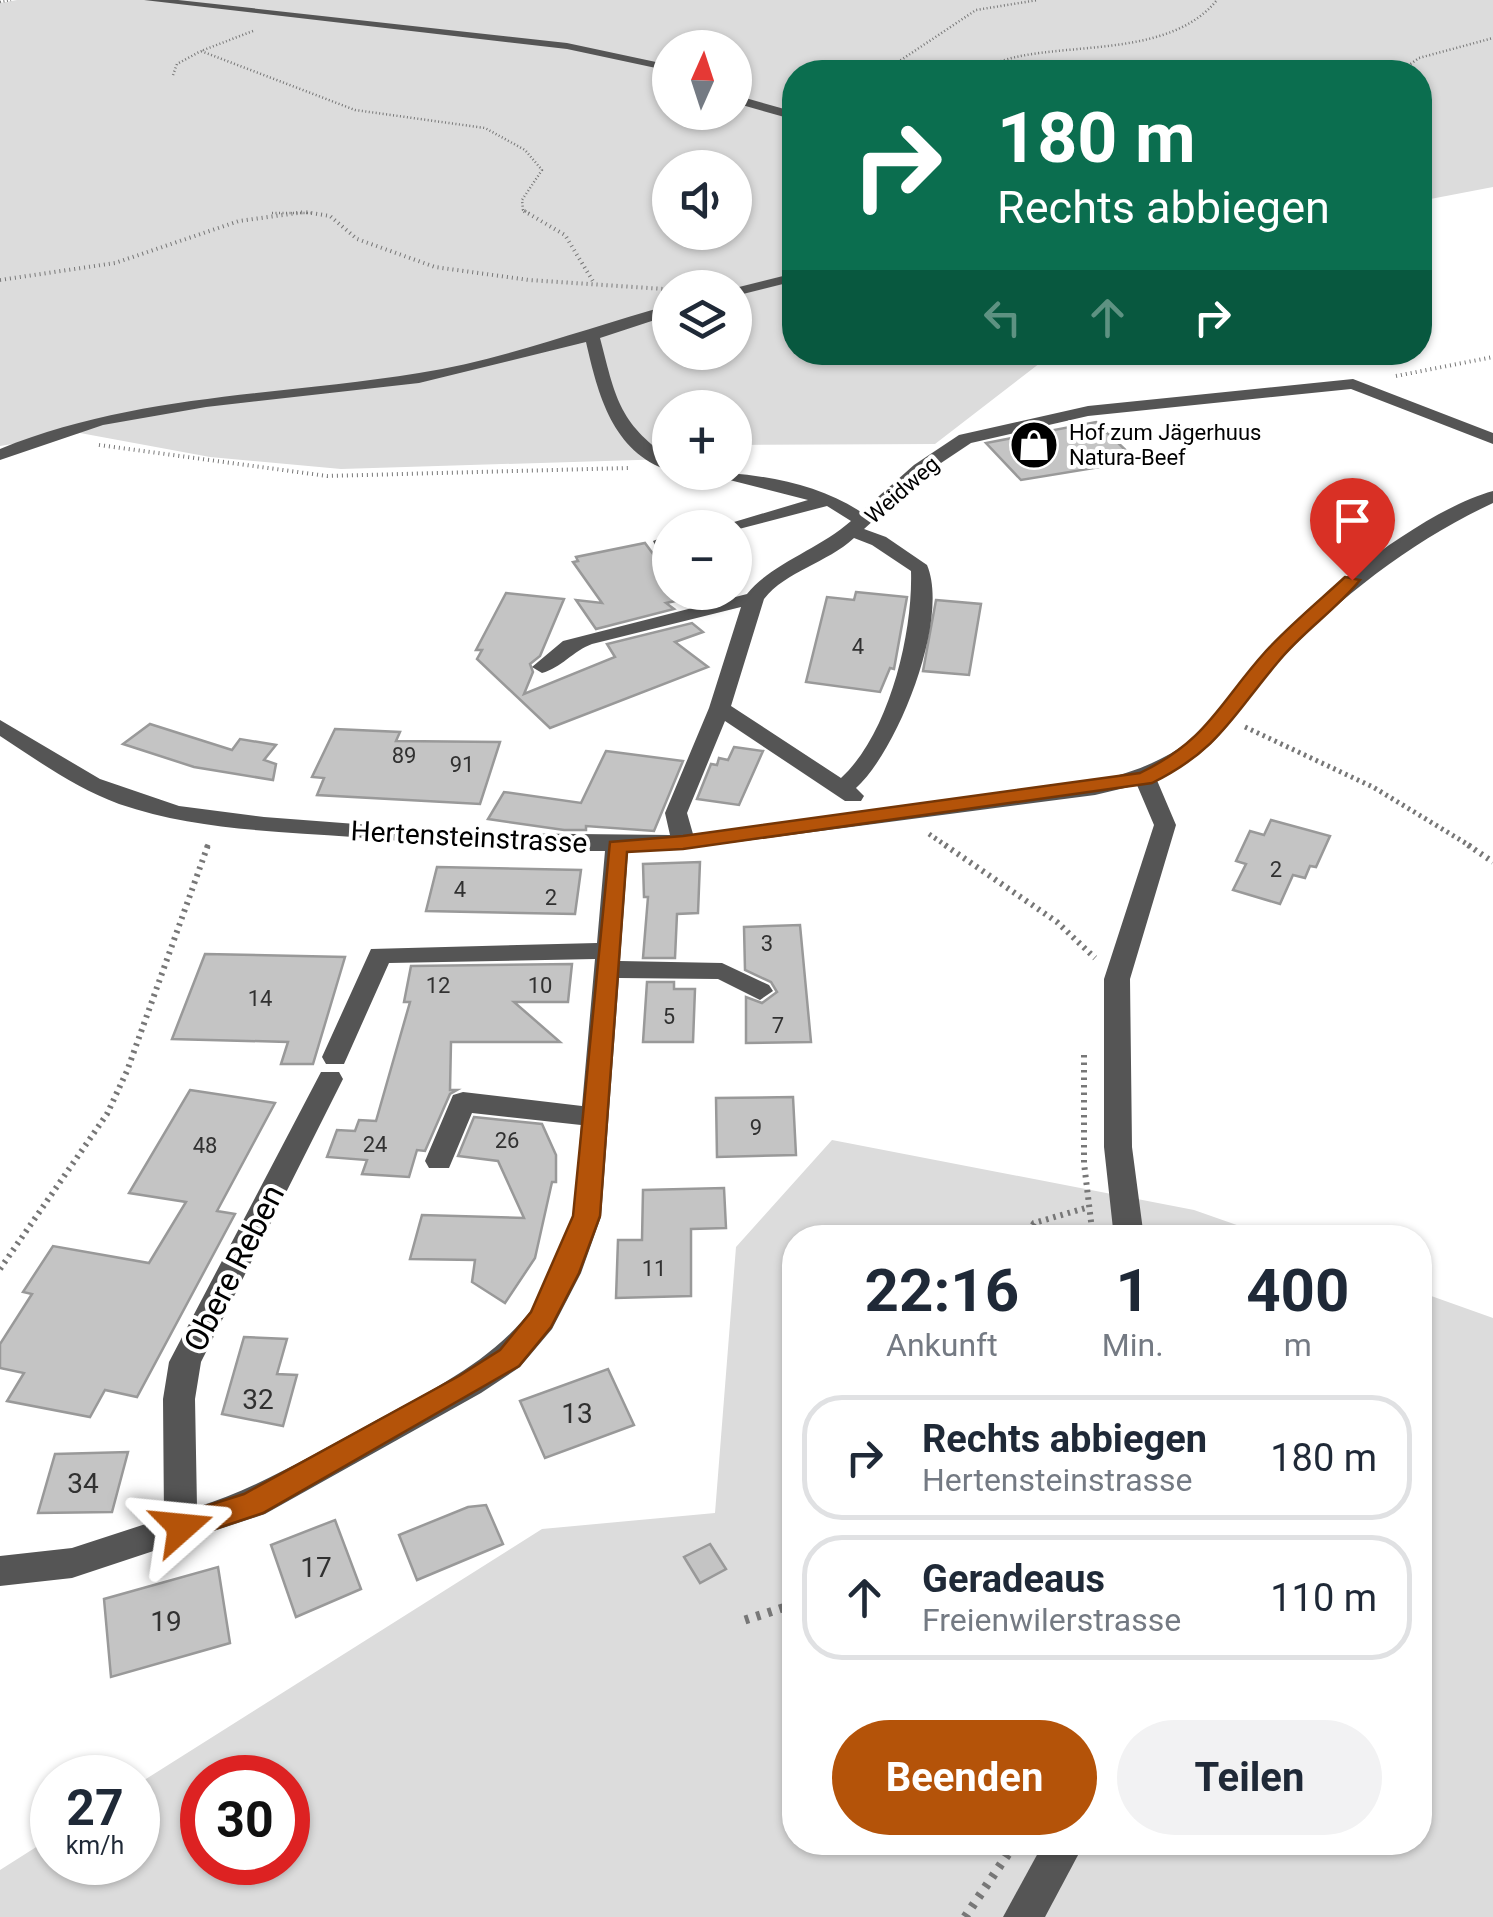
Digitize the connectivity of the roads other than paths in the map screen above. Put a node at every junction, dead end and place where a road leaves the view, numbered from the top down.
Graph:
1 (149, 0) edge
2 (652, 64) edge
3 (752, 104) edge
4 (782, 112) edge
5 (782, 279) edge
6 (752, 287) edge
7 (652, 316) edge
8 (592, 336) junction
9 (1493, 440) edge
10 (652, 454) edge
11 (0, 455) edge
12 (752, 482) edge
13 (1493, 496) edge
14 (829, 499) junction
15 (752, 520) edge
16 (858, 527) junction
17 (754, 598) junction
18 (542, 668) dead end
19 (720, 708) junction
20 (0, 726) edge
21 (1145, 778) junction
22 (844, 787) junction
23 (865, 817) junction
24 (683, 842) junction
25 (617, 846) junction
26 (607, 960) junction
27 (760, 991) dead end
28 (595, 1117) junction
29 (439, 1161) dead end
30 (1128, 1225) edge
31 (182, 1527) junction
32 (0, 1572) edge
33 (1059, 1855) edge
34 (1023, 1917) edge

1 - 2 street
3 - 4 street
5 - 6 street
7 - 8 street
8 - 10 street
8 - 11 street
9 - 16 street, Weidweg
12 - 14 street
13 - 21 street, Hertensteinstrasse
14 - 15 street
14 - 16 street
16 - 17 street, Weidweg
16 - 22 street
17 - 18 street
17 - 19 street
19 - 22 street
19 - 24 street
20 - 25 street, Hertensteinstrasse
21 - 23 street, Hertensteinstrasse
21 - 30 street
22 - 23 street
23 - 24 street, Hertensteinstrasse
24 - 25 street, Hertensteinstrasse
25 - 26 street
26 - 27 street
26 - 28 street
26 - 31 street, Obere Reben
28 - 29 street
28 - 31 street
31 - 32 street
33 - 34 street

